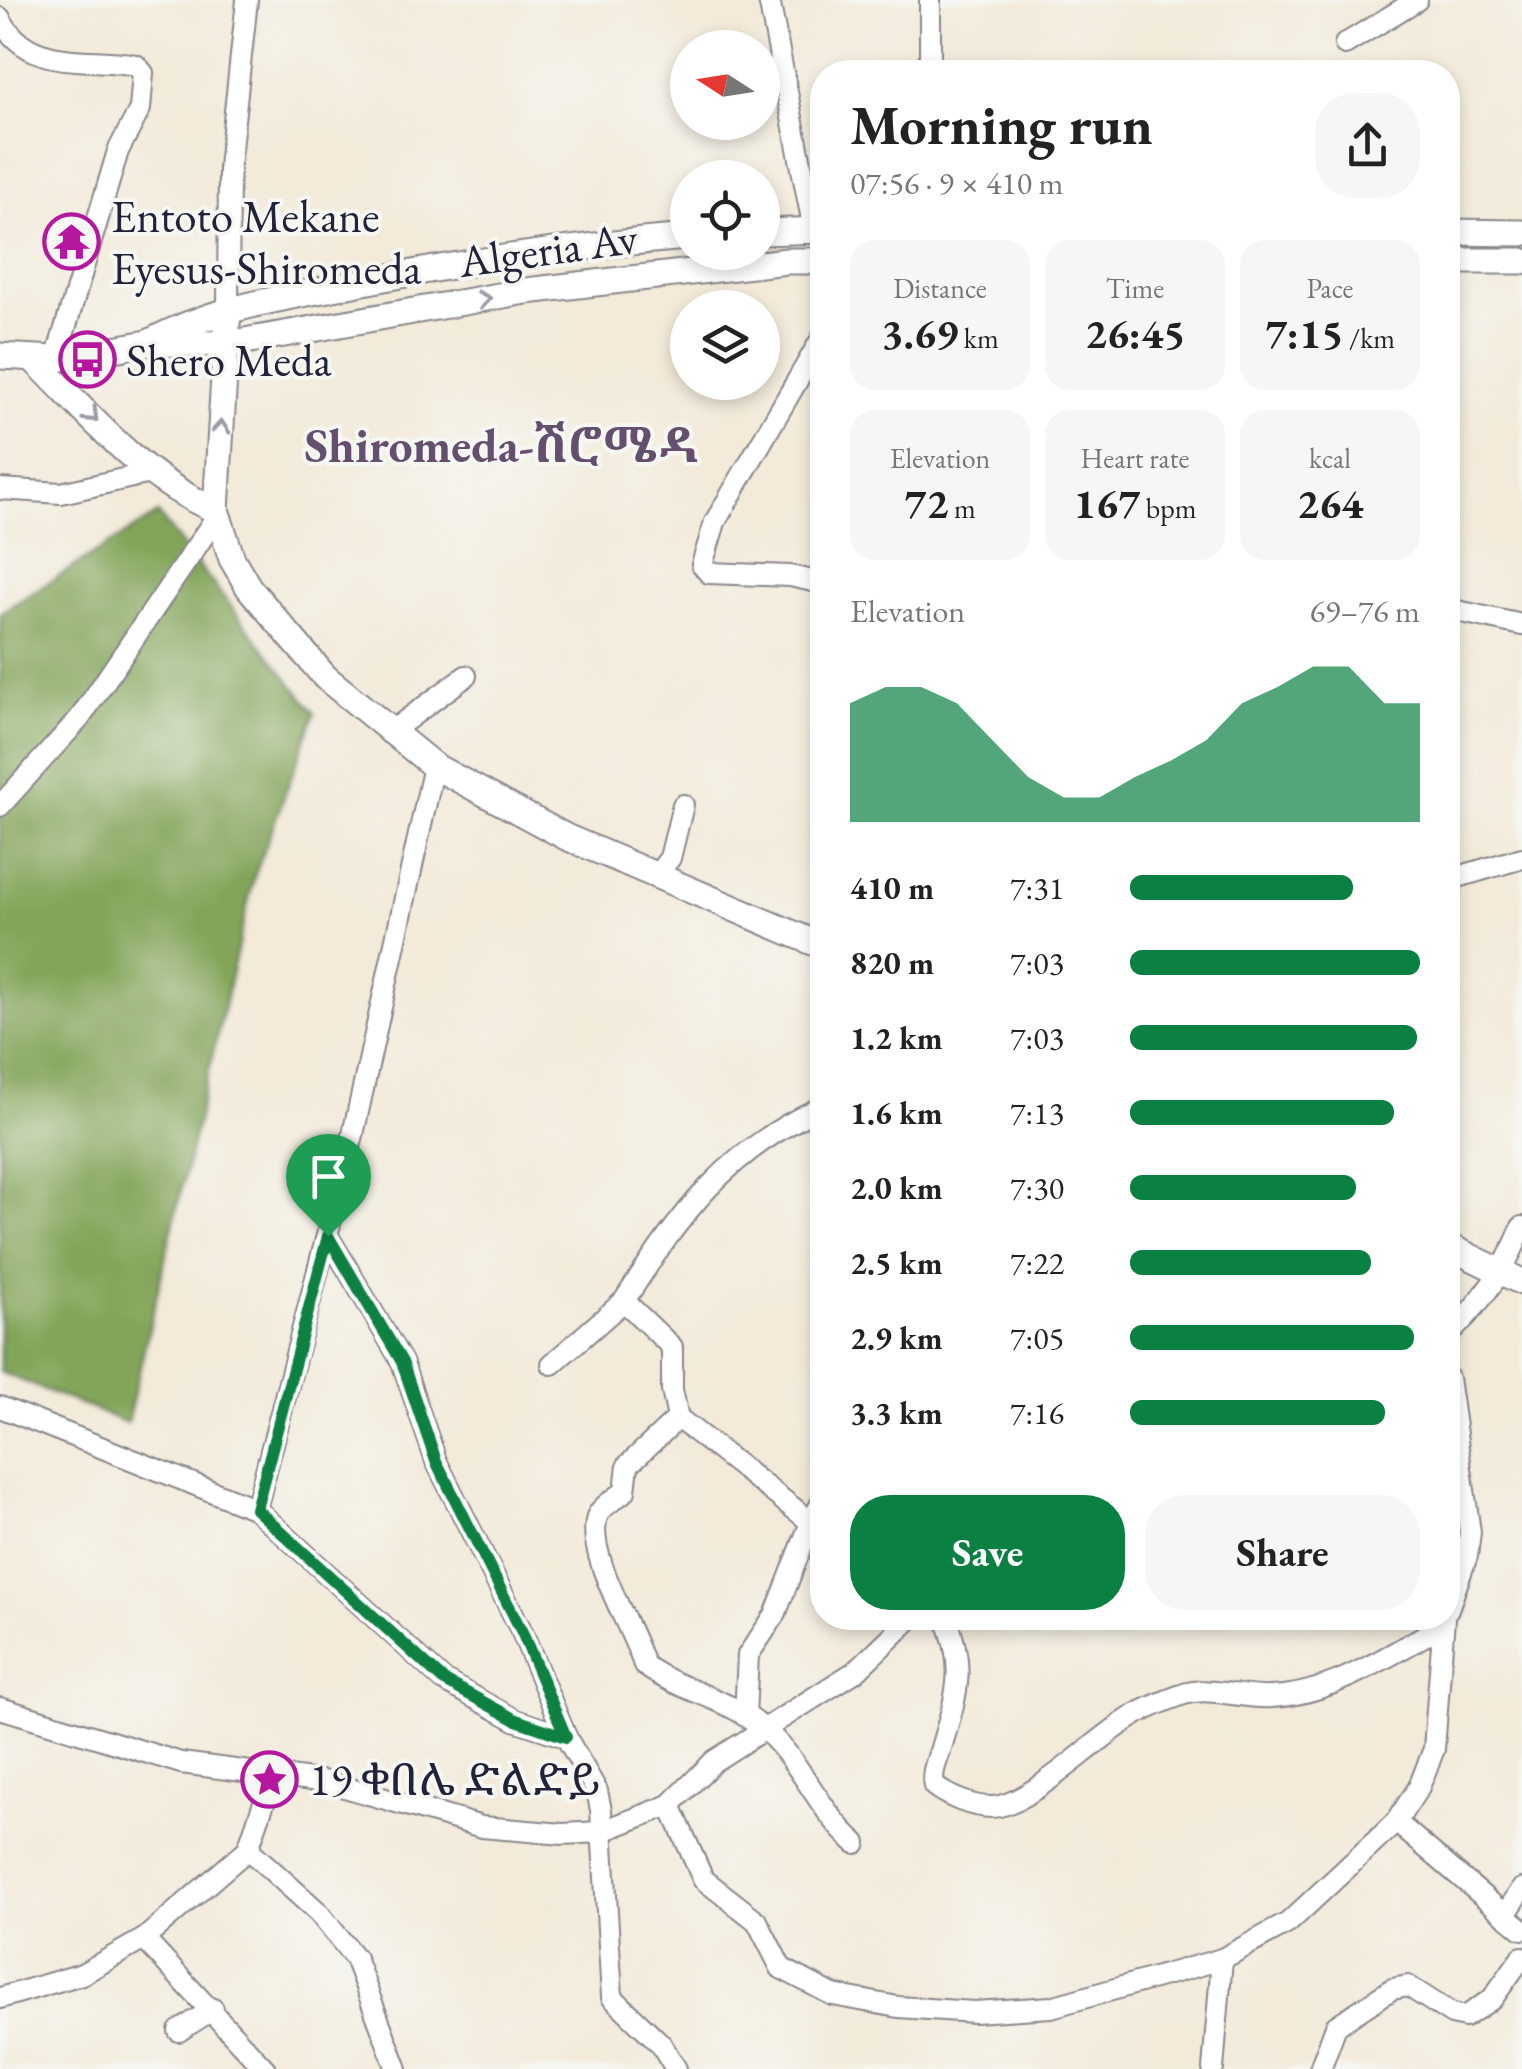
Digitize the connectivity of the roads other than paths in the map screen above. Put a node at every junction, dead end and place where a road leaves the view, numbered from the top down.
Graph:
1 (247, 0) edge
2 (768, 0) edge
3 (930, 0) edge
4 (1417, 0) edge
5 (0, 18) edge
6 (1345, 44) dead end
7 (930, 60) edge
8 (810, 193) edge
9 (810, 230) edge
10 (780, 231) edge
11 (1460, 232) edge
12 (1522, 232) edge
13 (670, 239) edge
14 (1522, 260) edge
15 (810, 261) edge
16 (1460, 261) edge
17 (228, 309) junction
18 (148, 343) junction
19 (228, 344) junction
20 (0, 356) edge
21 (44, 359) junction
22 (810, 359) edge
23 (150, 474) junction
24 (0, 489) edge
25 (216, 513) junction
26 (810, 580) edge
27 (1460, 612) edge
28 (1522, 625) edge
29 (466, 676) dead end
30 (389, 732) junction
31 (434, 766) junction
32 (683, 805) dead end
33 (0, 806) edge
34 (1522, 858) edge
35 (1460, 876) edge
36 (655, 877) junction
37 (810, 941) edge
38 (810, 1112) edge
39 (1522, 1227) edge
40 (328, 1236) junction
41 (1460, 1252) edge
42 (1511, 1277) edge
43 (624, 1302) junction
44 (1460, 1323) edge
45 (552, 1364) dead end
46 (0, 1408) edge
47 (678, 1418) junction
48 (1460, 1439) edge
49 (256, 1509) junction
50 (810, 1522) joint
51 (1460, 1577) edge
52 (899, 1630) edge
53 (951, 1630) edge
54 (1426, 1630) edge
55 (1443, 1630) edge
56 (0, 1708) edge
57 (754, 1721) junction
58 (566, 1737) junction
59 (274, 1774) junction
60 (670, 1805) junction
61 (1396, 1822) junction
62 (600, 1832) junction
63 (856, 1843) dead end
64 (248, 1849) junction
65 (1522, 1890) edge
66 (1505, 1915) junction
67 (1522, 1929) edge
68 (144, 1939) junction
69 (1522, 1957) edge
70 (1222, 1959) junction
71 (0, 1998) edge
72 (212, 2009) junction
73 (178, 2032) dead end
74 (266, 2069) edge
75 (397, 2069) edge
76 (676, 2069) edge
77 (1213, 2069) edge
78 (1320, 2069) edge

1 - 17 street
2 - 8 street
3 - 7 street
4 - 6 street
5 - 21 street
9 - 10 main road
11 - 12 main road
13 - 17 main road, Algeria Av
14 - 16 main road
19 -> 15 main road, Algeria Av
17 - 18 main road, Algeria Av
17 - 19 main road
18 - 19 main road, Algeria Av
18 - 21 main road
25 -> 19 main road
20 - 21 main road
21 -> 23 main road
22 - 26 street
23 - 24 street
23 - 25 main road
25 - 30 main road
25 - 33 street
27 - 28 street
29 - 30 street
30 - 31 main road
31 - 36 main road
31 - 40 street
32 - 36 street
34 - 35 street
36 - 37 main road
38 - 43 street
39 - 42 street
40 - 49 street
40 - 58 street
41 - 42 main road
42 - 44 street
43 - 45 street
43 - 47 street
46 - 49 street
47 - 50 street
47 - 57 street
48 - 51 street
49 - 58 street
50 - 57 street
52 - 57 street
53 - 54 street
55 - 61 street
56 - 59 street
57 - 60 street
57 - 63 street
58 - 62 street
59 - 62 street
59 - 64 street
60 - 62 street
60 - 70 street
61 - 66 street
61 - 70 street
62 - 76 street
64 - 68 street
64 - 75 street
65 - 66 street
66 - 67 street
68 - 71 street
68 - 72 street
69 - 78 street
70 - 77 street
72 - 73 street
72 - 74 street

